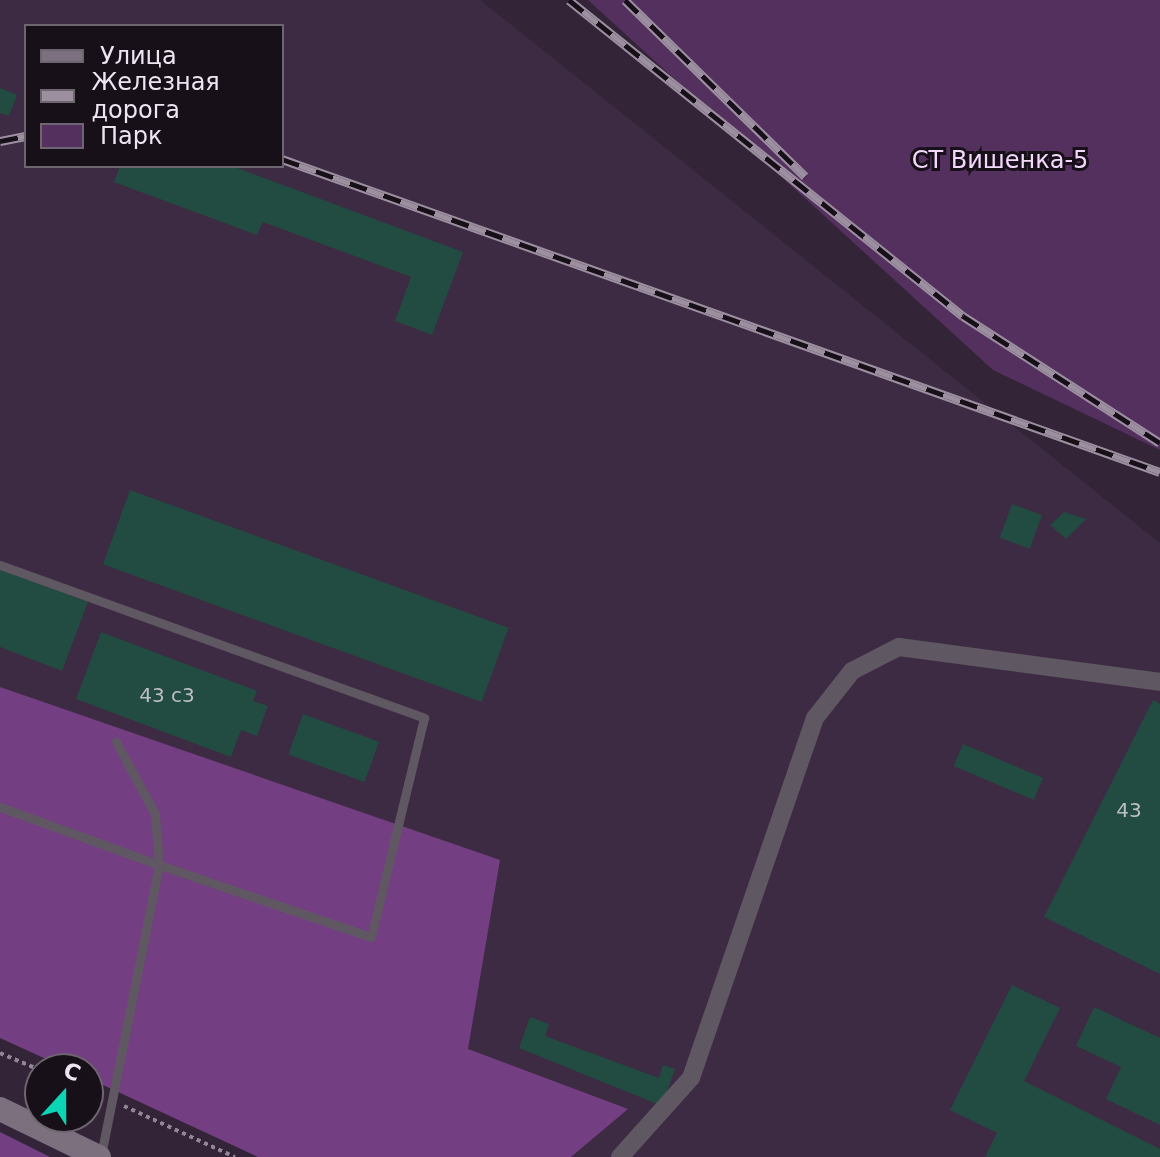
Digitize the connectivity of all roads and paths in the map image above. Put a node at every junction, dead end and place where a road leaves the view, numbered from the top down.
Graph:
1 (0, 565) edge
2 (1160, 682) edge
3 (116, 742) dead end
4 (0, 807) edge
5 (159, 865) junction
6 (0, 1053) edge
7 (24, 1063) edge
8 (104, 1097) edge
9 (113, 1101) junction
10 (0, 1109) edge
11 (100, 1157) edge
12 (235, 1157) edge
13 (620, 1157) edge

1 - 5 lane
2 - 13 street
3 - 5 lane
4 - 5 lane
5 - 9 lane
6 - 7 path
8 - 9 path
9 - 11 lane
9 - 12 path
10 - 11 main road

